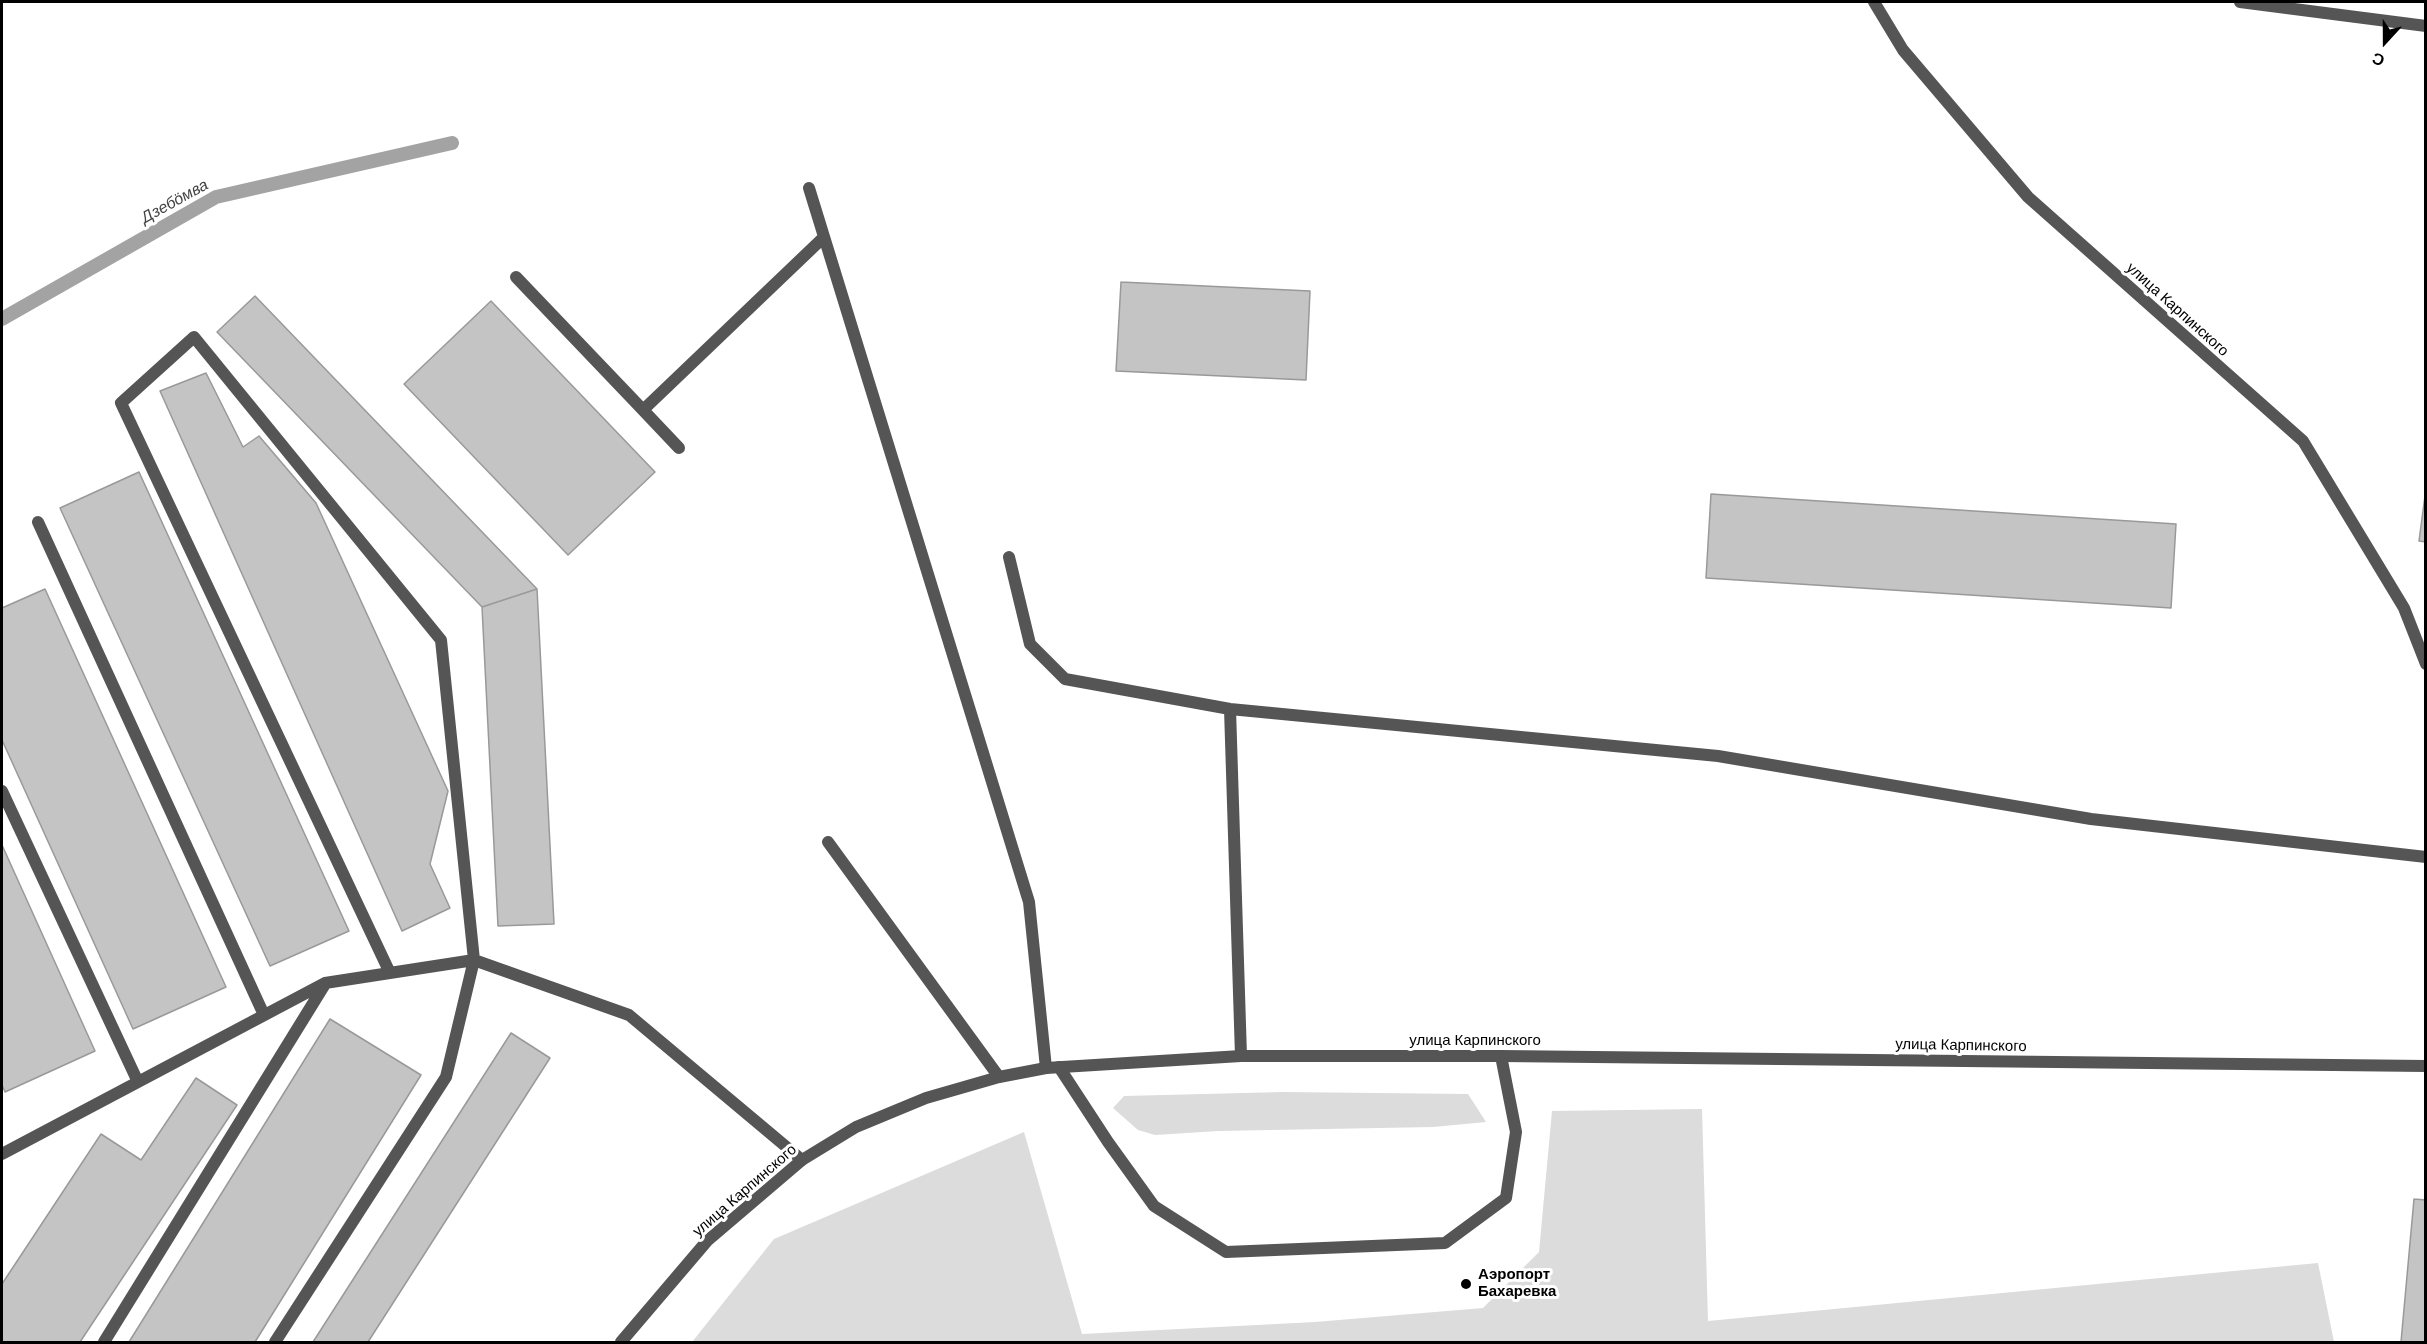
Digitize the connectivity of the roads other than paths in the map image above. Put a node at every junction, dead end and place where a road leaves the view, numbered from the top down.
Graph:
1 (1874, 2) edge
2 (2240, 2) edge
3 (2426, 26) edge
4 (809, 188) dead end
5 (824, 237) junction
6 (516, 277) dead end
7 (643, 410) junction
8 (679, 448) dead end
9 (38, 522) dead end
10 (1009, 557) dead end
11 (2426, 664) edge
12 (1230, 709) junction
13 (2, 791) edge
14 (828, 842) dead end
15 (2426, 857) edge
16 (474, 960) junction
17 (390, 973) junction
18 (326, 983) junction
19 (264, 1015) junction
20 (1241, 1056) junction
21 (1501, 1056) junction
22 (2426, 1066) edge
23 (1052, 1067) junction
24 (999, 1077) junction
25 (138, 1082) junction
26 (2, 1154) edge
27 (802, 1160) junction
28 (104, 1342) edge
29 (275, 1342) edge
30 (621, 1342) edge

1 - 11 street, улица Карпинского
2 - 3 street
4 - 5 street
5 - 7 street
5 - 23 street
6 - 7 street
7 - 8 street
9 - 19 street
10 - 12 street
12 - 15 street
12 - 20 street
13 - 25 street
14 - 24 street
16 - 17 street
16 - 17 street
16 - 27 street
16 - 29 street
17 - 18 street
18 - 19 street
18 - 28 street
19 - 25 street
20 - 21 street, улица Карпинского
20 - 23 street, улица Карпинского
21 - 22 street, улица Карпинского
21 - 23 street
23 - 24 street, улица Карпинского
24 - 27 street, улица Карпинского
25 - 26 street
27 - 30 street, улица Карпинского

